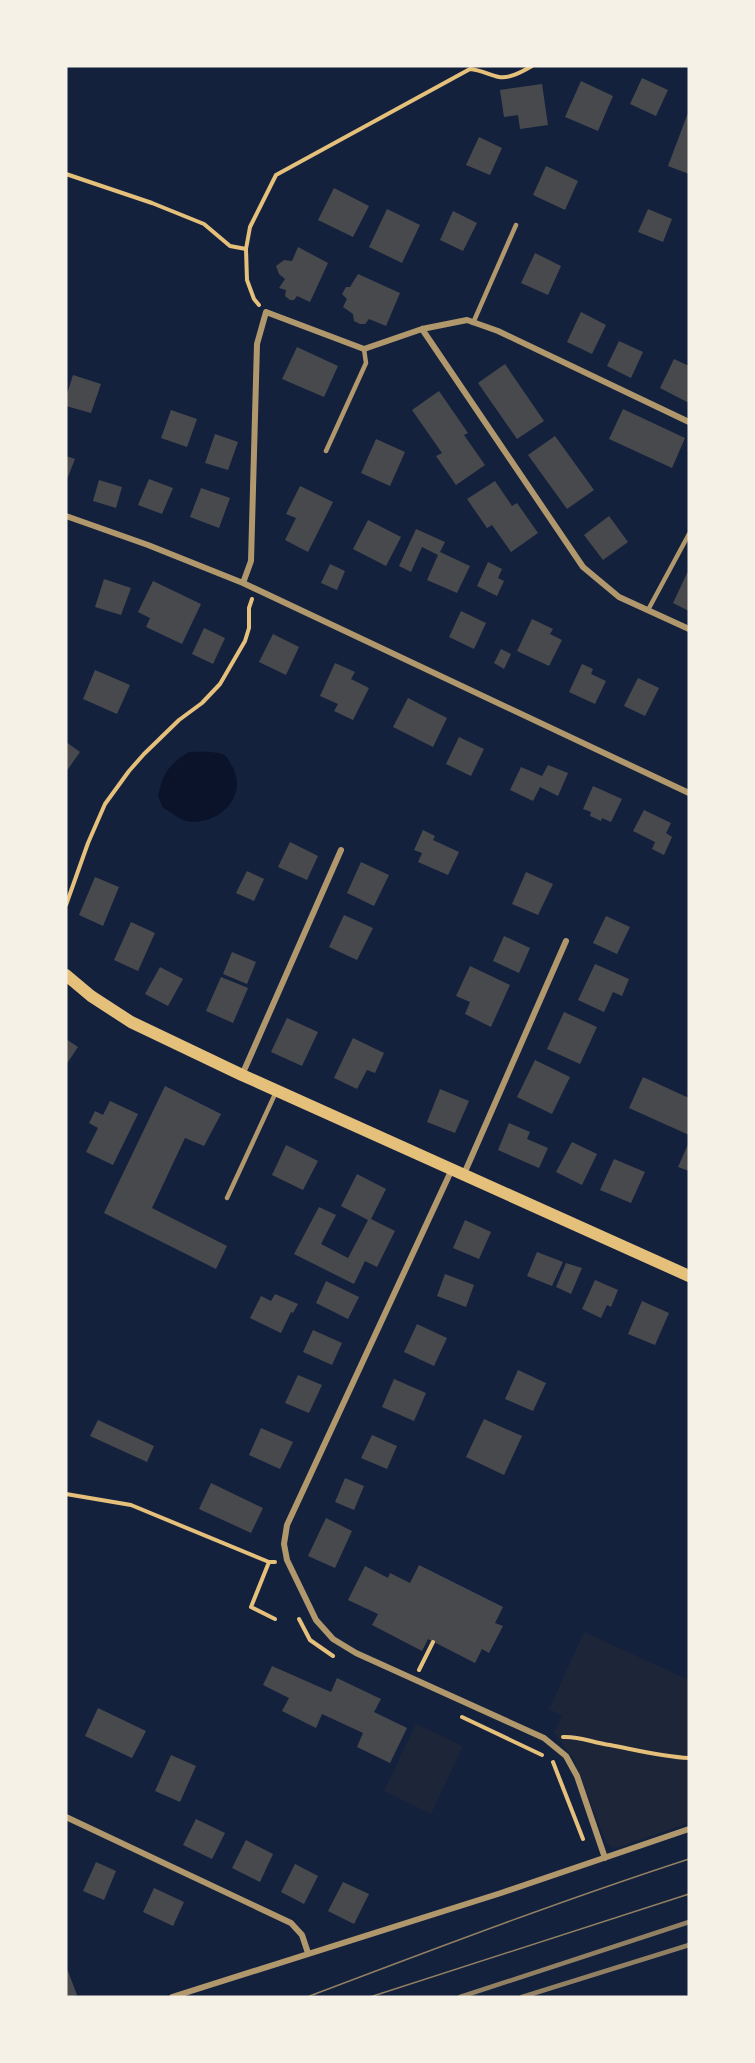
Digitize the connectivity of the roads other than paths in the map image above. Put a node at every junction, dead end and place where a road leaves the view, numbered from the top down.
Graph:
1 (516, 225) dead end
2 (473, 323) junction
3 (422, 329) junction
4 (364, 349) junction
5 (689, 422) edge
6 (326, 451) dead end
7 (66, 516) edge
8 (689, 534) edge
9 (243, 583) junction
10 (648, 610) junction
11 (689, 629) edge
12 (689, 793) edge
13 (340, 850) dead end
14 (566, 942) dead end
15 (66, 975) edge
16 (242, 1075) junction
17 (276, 1090) junction
18 (452, 1169) junction
19 (464, 1175) junction
20 (227, 1198) dead end
21 (689, 1274) edge
22 (66, 1817) edge
23 (689, 1829) edge
24 (605, 1858) junction
25 (308, 1953) junction
26 (172, 1997) edge

1 - 2 lane
2 - 3 street
2 - 5 street
3 - 4 street
3 - 10 street
4 - 6 lane
4 - 9 street
7 - 9 street
8 - 10 lane
9 - 12 street
10 - 11 street
13 - 16 street
14 - 19 street
15 - 16 main road
16 - 17 main road
17 - 18 main road
17 - 20 lane
18 - 19 main road
18 - 24 street
19 - 21 main road
22 - 25 street
23 - 24 street
24 - 25 street
25 - 26 street

